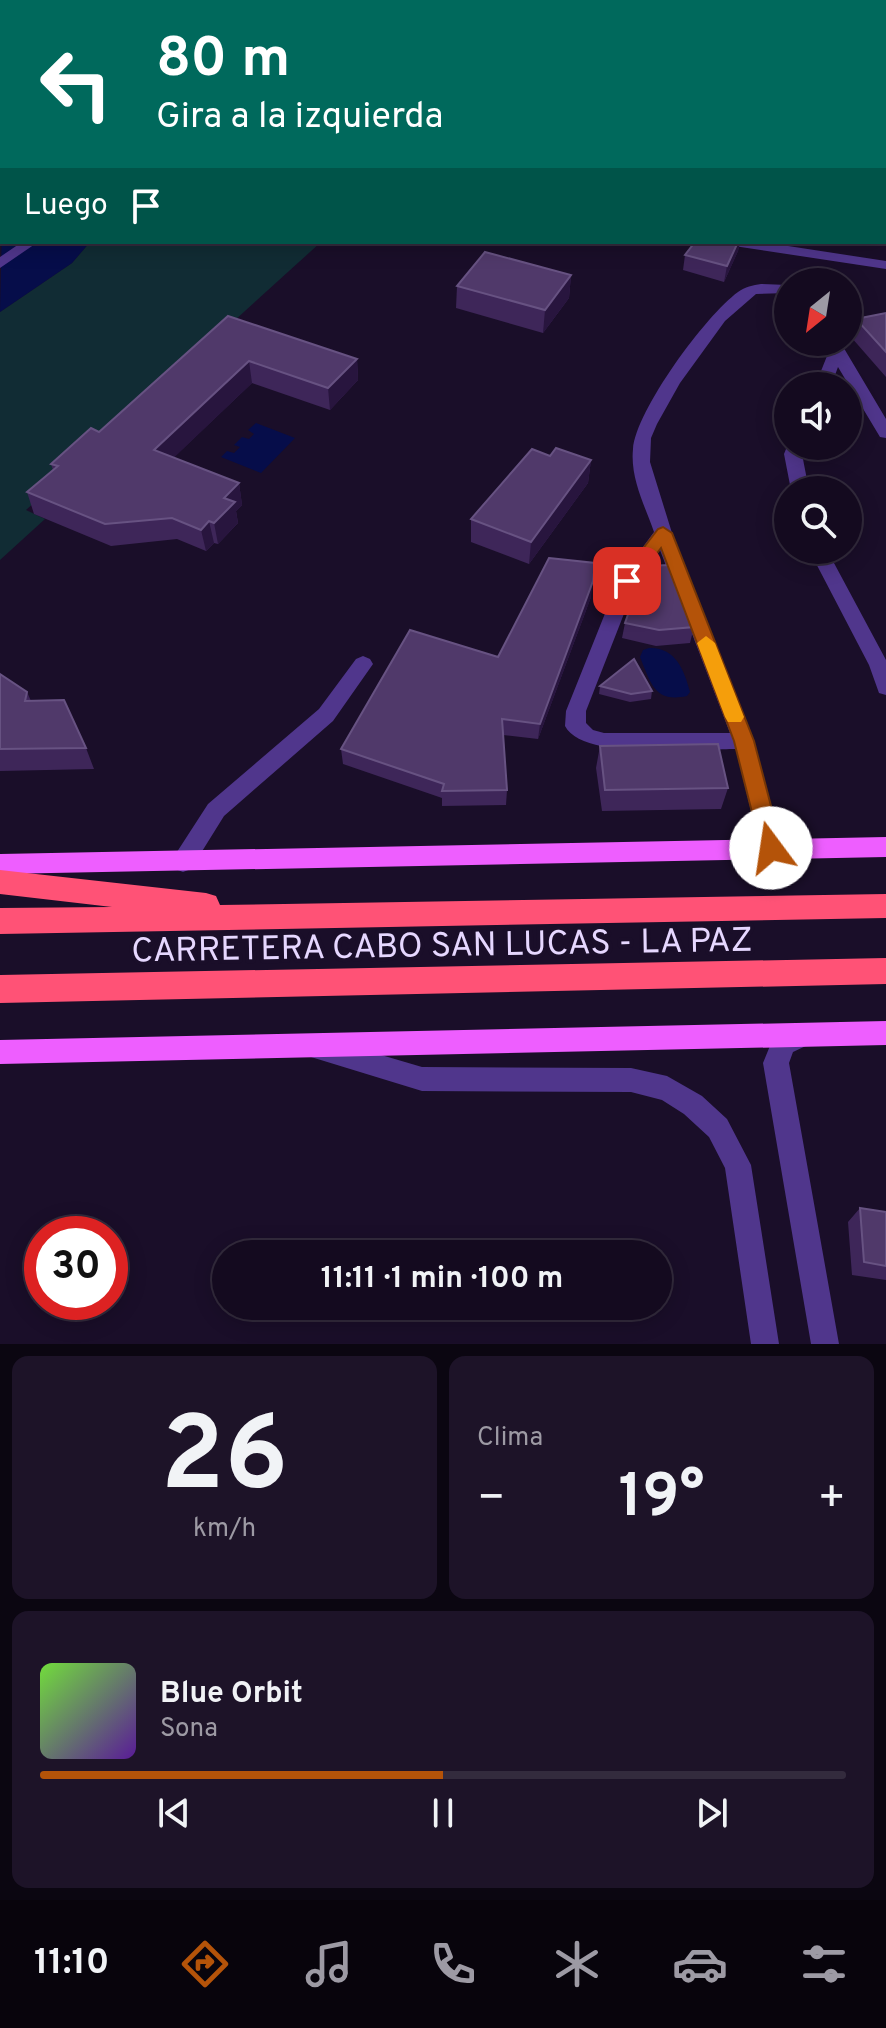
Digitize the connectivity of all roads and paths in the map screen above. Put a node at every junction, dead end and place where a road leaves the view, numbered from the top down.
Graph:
1 (28, 244) edge
2 (747, 244) edge
3 (0, 264) edge
4 (886, 265) edge
5 (774, 288) edge
6 (840, 356) edge
7 (886, 433) edge
8 (663, 533) junction
9 (826, 564) edge
10 (363, 664) dead end
11 (883, 665) edge
12 (886, 687) edge
13 (744, 741) junction
14 (886, 847) edge
15 (771, 848) junction
16 (183, 862) junction
17 (0, 864) edge
18 (0, 882) edge
19 (886, 906) edge
20 (304, 916) junction
21 (0, 921) edge
22 (886, 971) edge
23 (0, 989) edge
24 (886, 1033) edge
25 (804, 1035) junction
26 (307, 1045) junction
27 (0, 1052) edge
28 (765, 1344) edge
29 (825, 1344) edge

1 - 3 street
2 - 4 street
5 - 8 street
6 - 7 street
8 - 13 street
8 - 13 street
9 - 11 street
10 - 16 street
11 - 12 street
13 - 15 street
14 - 15 main road
15 - 16 main road
16 - 17 main road
18 - 20 highway
19 - 20 highway, CARRETERA CABO SAN LUCAS - LA PAZ
20 - 21 highway, CARRETERA CABO SAN LUCAS - LA PAZ
22 - 23 highway, CARRETERA CABO SAN LUCAS - LA PAZ
24 - 25 main road
25 - 26 main road
25 - 29 street
26 - 27 main road
26 - 28 street

